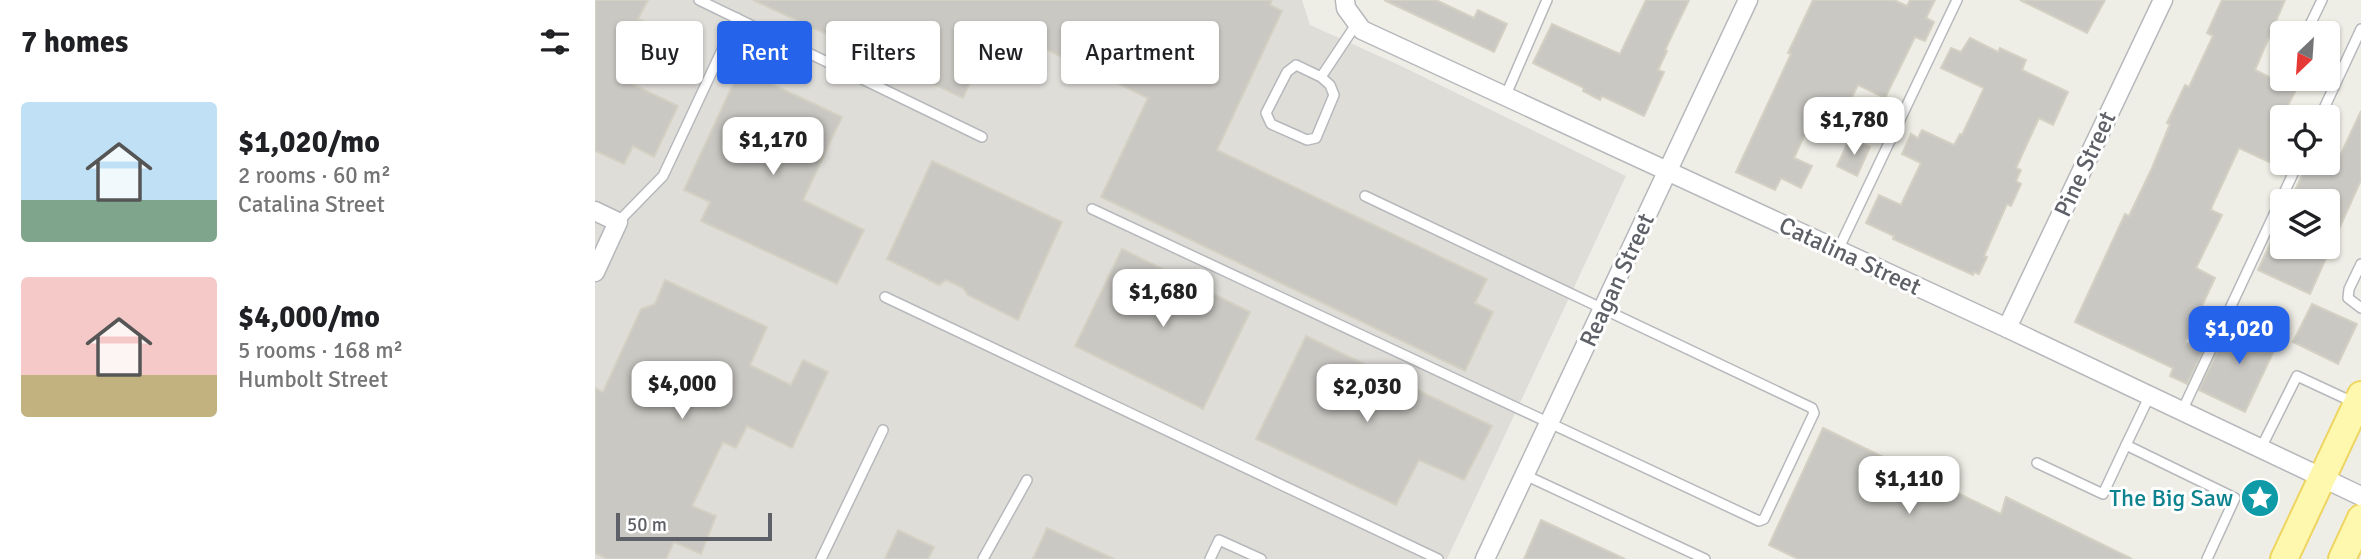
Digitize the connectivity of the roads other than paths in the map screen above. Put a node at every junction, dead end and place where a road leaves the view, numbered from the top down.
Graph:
1 (699, 0) edge
2 (1547, 0) edge
3 (1748, 0) edge
4 (1957, 0) edge
5 (2163, 0) edge
6 (2322, 0) edge
7 (1349, 11) edge
8 (737, 18) junction
9 (2312, 21) edge
10 (2361, 29) edge
11 (2356, 52) edge
12 (1321, 77) junction
13 (1505, 97) junction
14 (2327, 105) edge
15 (982, 137) dead end
16 (1668, 172) junction
17 (2292, 175) edge
18 (1366, 196) dead end
19 (1092, 209) dead end
20 (595, 211) edge
21 (618, 222) junction
22 (1838, 250) junction
23 (2361, 264) edge
24 (595, 272) edge
25 (885, 298) dead end
26 (2361, 308) edge
27 (1603, 309) junction
28 (2007, 328) junction
29 (2150, 395) junction
30 (2359, 399) edge
31 (2182, 411) junction
32 (1550, 423) junction
33 (883, 430) dead end
34 (2126, 445) junction
35 (2261, 448) junction
36 (2037, 463) dead end
37 (1525, 475) junction
38 (2321, 477) junction
39 (1027, 481) dead end
40 (2361, 496) edge
41 (2361, 518) edge
42 (821, 559) edge
43 (983, 559) edge
44 (1210, 559) edge
45 (1261, 559) edge
46 (1438, 559) edge
47 (1485, 559) edge
48 (1705, 559) edge
49 (2207, 559) edge
50 (2284, 559) edge
51 (2342, 559) edge

1 - 8 lane
2 - 13 lane
3 - 16 street, Reagan Street
4 - 22 lane
5 - 28 street, Pine Street
6 - 9 lane
7 - 12 lane
7 - 13 street, Catalina Street
8 - 15 lane
8 - 21 lane
10 - 11 lane
11 - 14 lane
12 - 12 lane
13 - 16 street, Catalina Street
16 - 22 street, Catalina Street
16 - 27 street, Reagan Street
17 - 31 lane
18 - 27 lane
19 - 32 lane
20 - 21 street
21 - 24 street
22 - 28 street, Catalina Street
23 - 26 lane
25 - 46 lane
27 - 32 street, Reagan Street
27 - 32 lane
28 - 29 street, Catalina Street
29 - 31 street, Catalina Street
29 - 34 lane
30 - 35 lane
30 - 38 main road
31 - 35 street, Catalina Street
32 - 37 street, Reagan Street
33 - 42 lane
34 - 36 lane
34 - 49 lane
35 - 38 street, Catalina Street
37 - 47 street, Reagan Street
37 - 48 lane
38 - 40 street, Catalina Street
38 - 50 main road
39 - 43 lane
41 - 51 main road
44 - 45 lane

